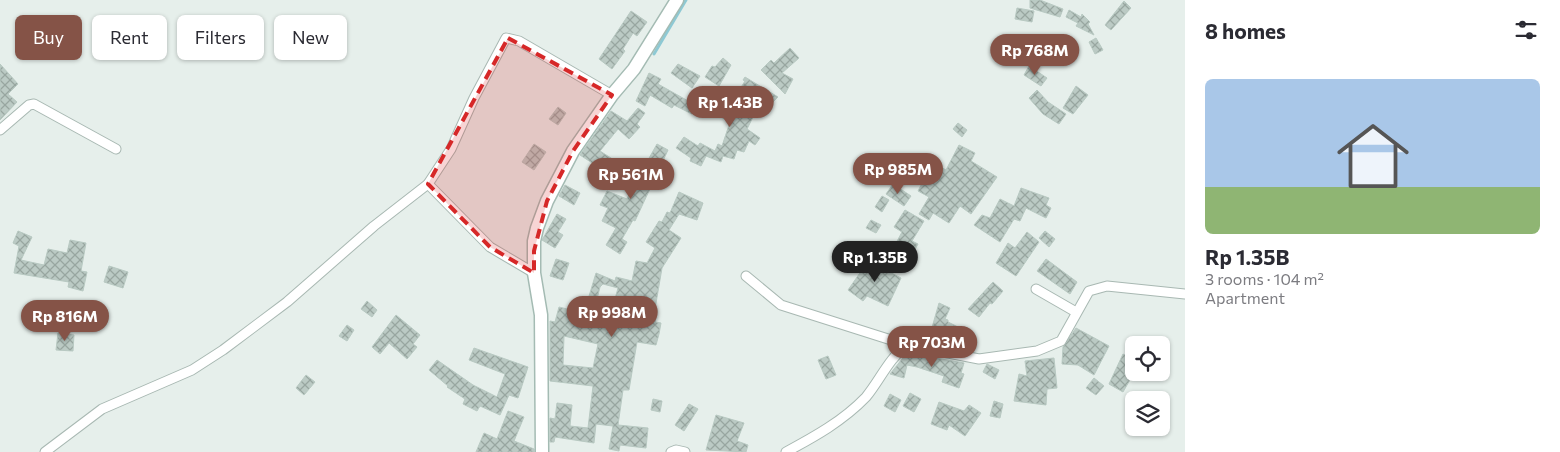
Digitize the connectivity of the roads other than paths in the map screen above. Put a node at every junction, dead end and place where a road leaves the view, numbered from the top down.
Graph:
1 (677, 0) edge
2 (612, 95) junction
3 (0, 130) edge
4 (116, 149) dead end
5 (428, 184) junction
6 (534, 273) junction
7 (746, 276) dead end
8 (1036, 289) dead end
9 (1185, 294) edge
10 (1076, 312) junction
11 (907, 345) junction
12 (45, 452) edge
13 (542, 452) edge
14 (671, 452) edge
15 (686, 452) edge
16 (786, 452) edge

1 - 2 street
2 - 5 street
2 - 6 street
3 - 4 street
5 - 6 street
5 - 12 street
6 - 13 street
7 - 11 street
8 - 10 street
9 - 10 street
10 - 11 street
11 - 16 street
14 - 15 street

